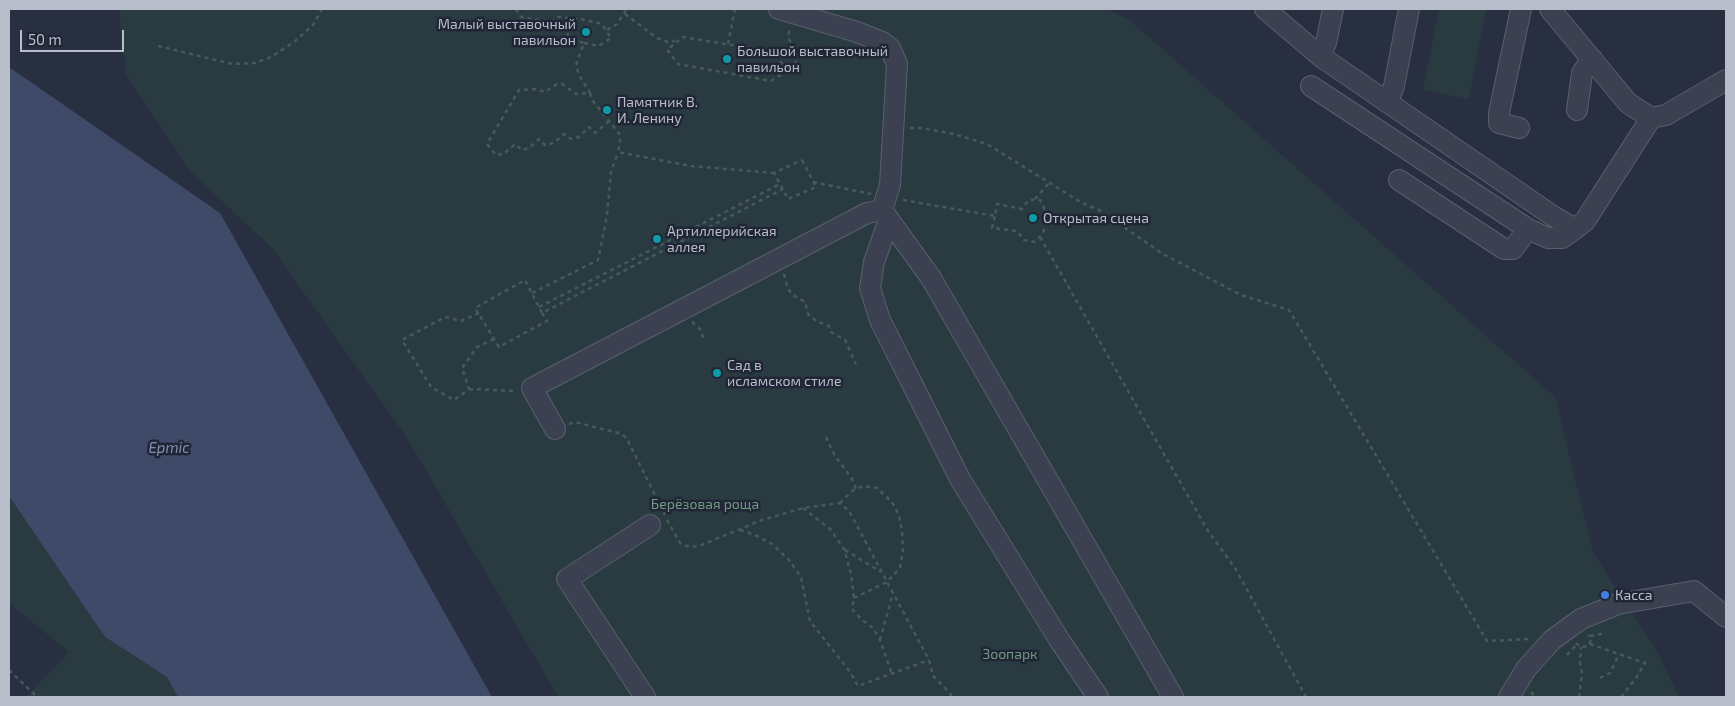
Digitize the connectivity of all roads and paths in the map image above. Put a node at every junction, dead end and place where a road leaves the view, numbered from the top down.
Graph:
1 (322, 9) edge
2 (516, 9) edge
3 (628, 9) edge
4 (735, 9) edge
5 (1265, 9) edge
6 (1333, 9) edge
7 (1409, 9) edge
8 (1521, 9) edge
9 (1550, 9) edge
10 (785, 11) edge
11 (625, 14) junction
12 (572, 21) junction
13 (606, 30) junction
14 (677, 41) junction
15 (584, 43) junction
16 (728, 45) junction
17 (158, 46) dead end
18 (1320, 56) junction
19 (1592, 59) junction
20 (787, 71) junction
21 (1726, 80) edge
22 (1311, 86) dead end
23 (590, 93) junction
24 (1387, 102) junction
25 (1577, 110) dead end
26 (1651, 118) junction
27 (609, 122) junction
28 (893, 128) junction
29 (1518, 128) dead end
30 (618, 152) junction
31 (774, 173) junction
32 (1399, 180) dead end
33 (813, 182) junction
34 (1049, 183) junction
35 (780, 184) junction
36 (783, 188) junction
37 (1035, 199) junction
38 (886, 209) junction
39 (995, 216) junction
40 (1528, 228) junction
41 (1575, 229) junction
42 (1040, 237) junction
43 (780, 258) junction
44 (532, 293) junction
45 (539, 307) junction
46 (680, 310) junction
47 (542, 312) junction
48 (479, 313) junction
49 (494, 339) junction
50 (704, 342) dead end
51 (856, 364) dead end
52 (469, 389) junction
53 (534, 392) junction
54 (555, 429) joint
55 (826, 437) dead end
56 (856, 489) junction
57 (840, 503) junction
58 (803, 508) junction
59 (650, 525) dead end
60 (739, 530) junction
61 (844, 549) junction
62 (882, 572) junction
63 (887, 582) junction
64 (893, 592) junction
65 (854, 598) junction
66 (1726, 617) edge
67 (1606, 633) dead end
68 (1590, 636) dead end
69 (1555, 638) junction
70 (880, 640) junction
71 (1578, 644) dead end
72 (1590, 646) dead end
73 (1581, 647) dead end
74 (1619, 654) junction
75 (1567, 655) dead end
76 (929, 660) junction
77 (9, 670) edge
78 (892, 674) junction
79 (1600, 678) dead end
80 (37, 697) edge
81 (645, 697) edge
82 (952, 697) edge
83 (1098, 697) edge
84 (1173, 697) edge
85 (1306, 697) edge
86 (1509, 697) edge
87 (1579, 697) edge
88 (1621, 697) edge

1 - 17 path
2 - 12 path
3 - 11 path
4 - 16 path
5 - 18 street
6 - 18 street
7 - 24 street
8 - 29 street
9 - 19 street
10 - 20 path
10 - 28 street
11 - 13 path
11 - 14 path
12 - 13 path
12 - 15 path
13 - 15 path
14 - 16 path
14 - 20 path
15 - 23 path
16 - 20 path
18 - 24 street
19 - 25 street
19 - 26 street
21 - 26 street
22 - 40 street
23 - 27 path
23 - 27 path
24 - 41 street
26 - 41 street
27 - 30 path
28 - 34 path
28 - 38 street
30 - 31 path
30 - 44 path
31 - 33 path
31 - 35 path
32 - 40 street
33 - 36 path
33 - 38 path
34 - 37 path
34 - 69 path
35 - 36 path
35 - 45 path
36 - 47 path
37 - 39 path
37 - 42 path
38 - 39 path
38 - 43 street
38 - 83 street
38 - 84 street
39 - 42 path
40 - 41 street
42 - 85 path
43 - 46 street
43 - 51 path
44 - 45 path
44 - 48 path
45 - 47 path
46 - 50 path
46 - 53 street
47 - 49 path
48 - 49 path
48 - 52 path
49 - 52 path
52 - 53 path
53 - 54 street
54 - 60 path
55 - 56 path
56 - 57 path
56 - 63 path
57 - 58 path
57 - 62 path
58 - 60 path
58 - 61 path
59 - 81 street
60 - 78 path
61 - 62 path
61 - 65 path
62 - 63 path
63 - 64 path
63 - 65 path
64 - 70 path
64 - 76 path
65 - 70 path
66 - 69 street
67 - 68 path
69 - 86 street
70 - 78 path
71 - 75 path
72 - 74 path
73 - 87 path
74 - 79 path
74 - 88 path
76 - 78 path
76 - 82 path
77 - 80 path

